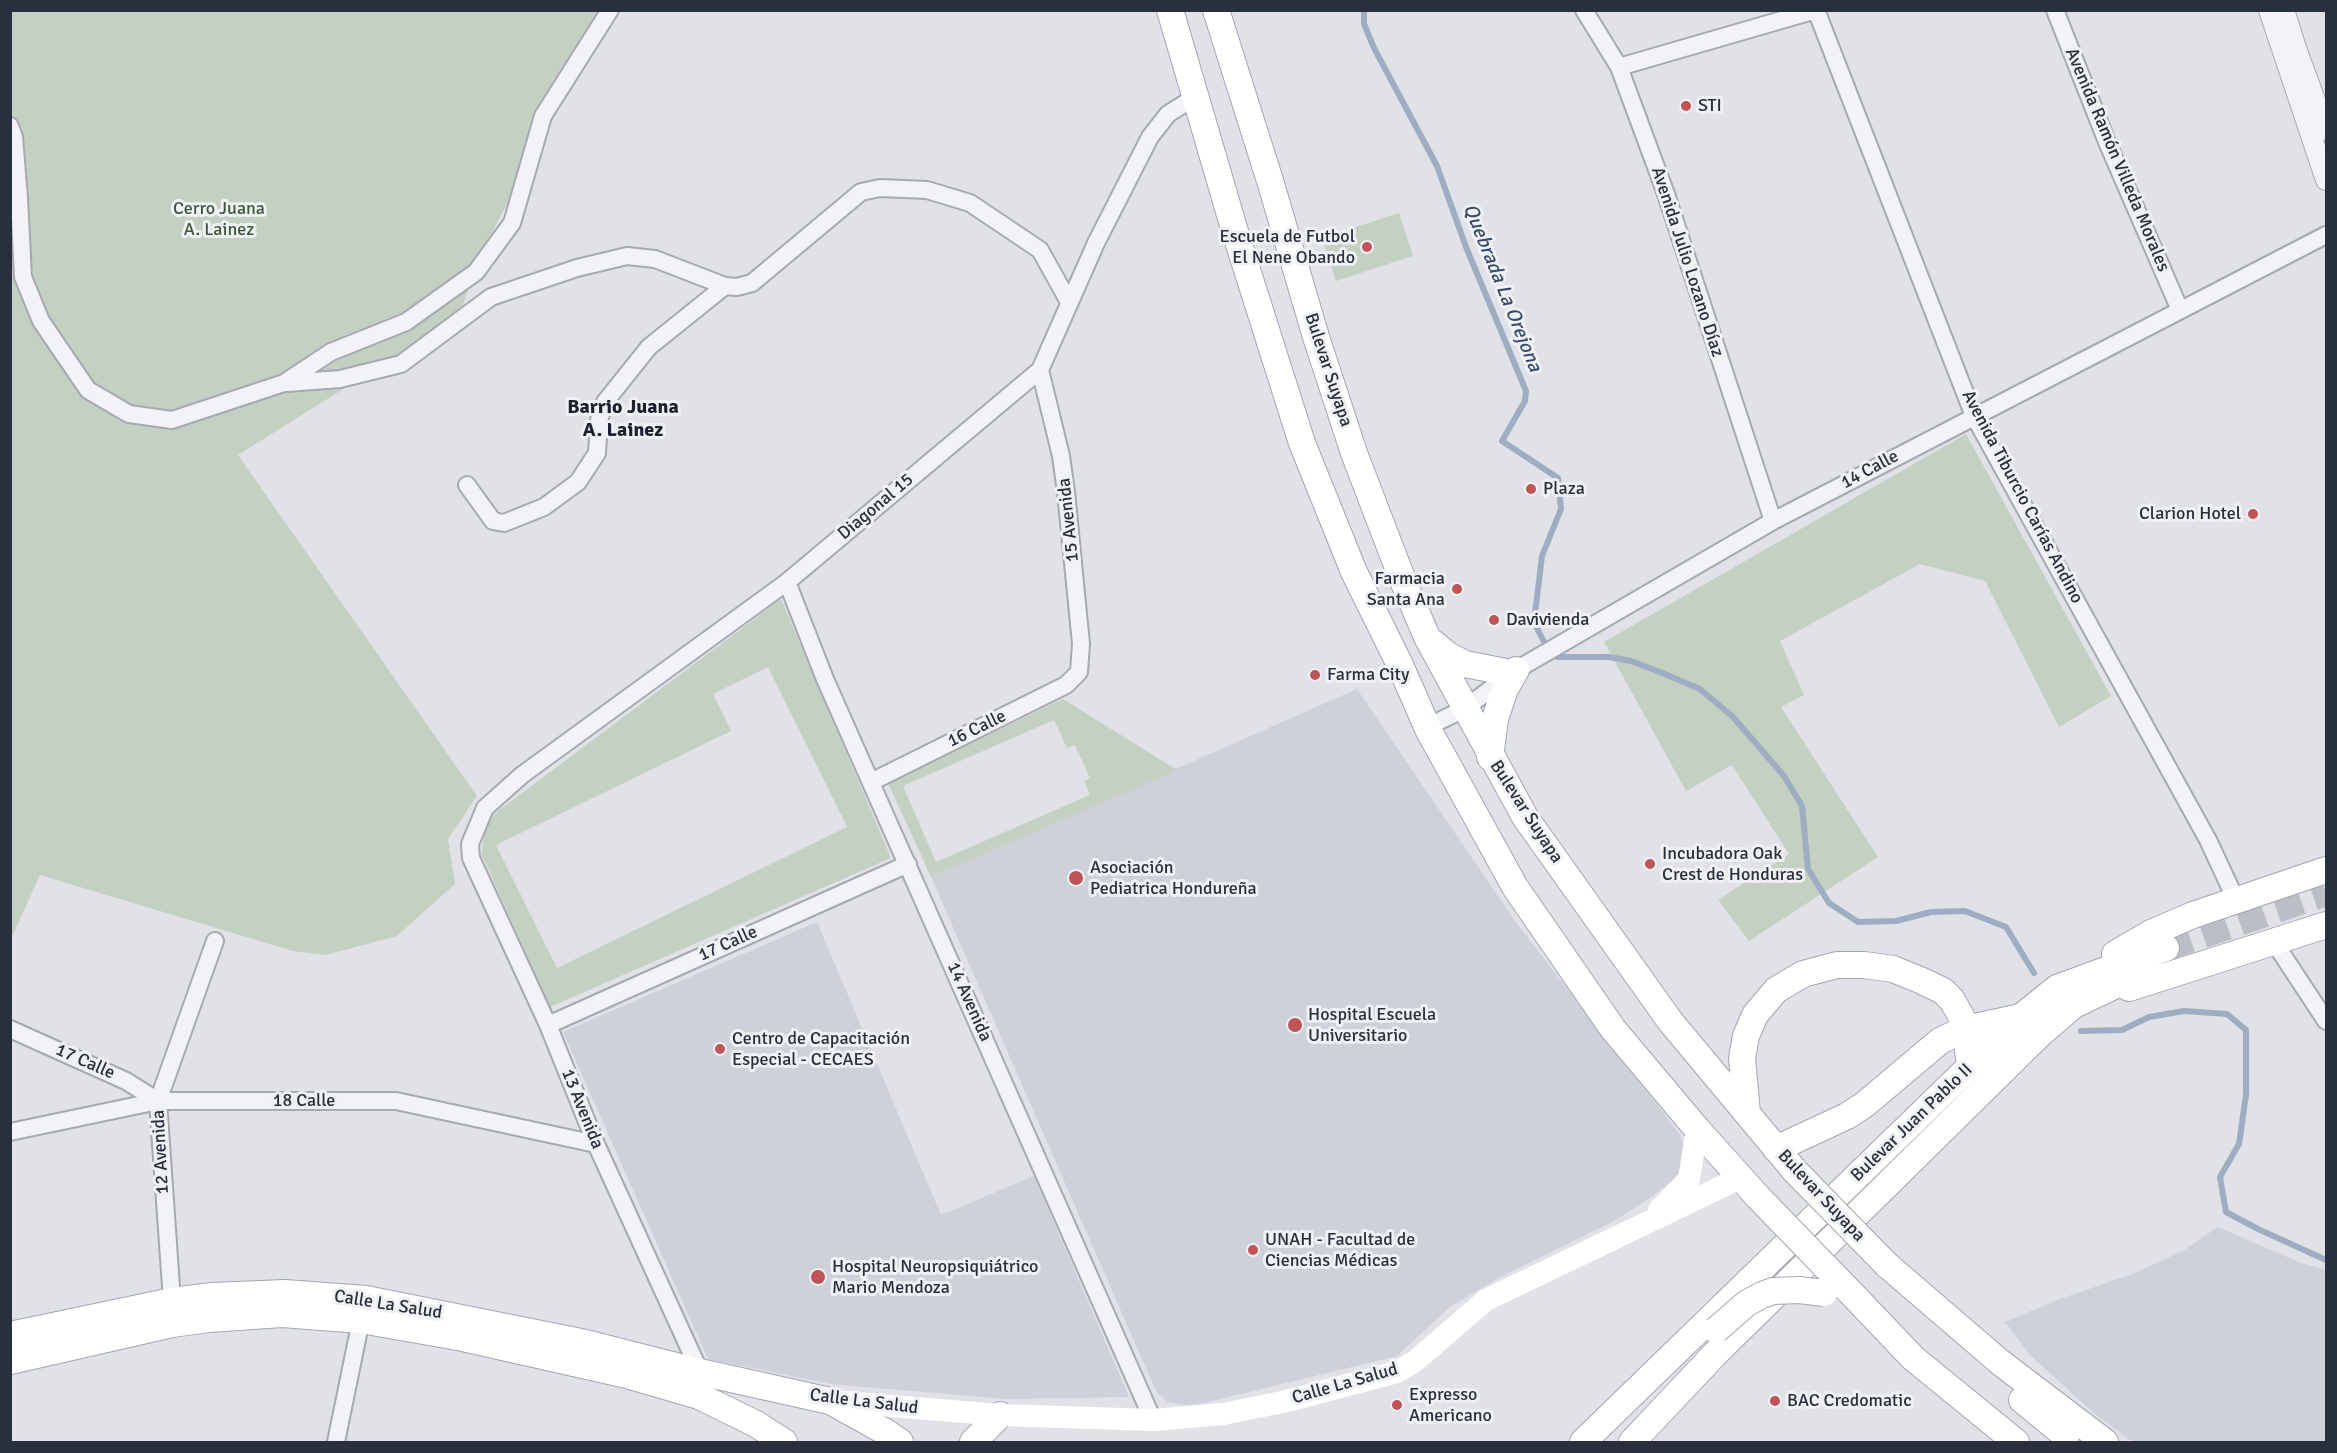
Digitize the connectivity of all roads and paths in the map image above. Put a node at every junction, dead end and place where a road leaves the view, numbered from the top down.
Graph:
1 (610, 10) edge
2 (1170, 10) edge
3 (1216, 10) edge
4 (1584, 10) edge
5 (1816, 10) edge
6 (2055, 10) edge
7 (2269, 10) edge
8 (2284, 10) edge
9 (1619, 67) junction
10 (1196, 97) junction
11 (10, 126) edge
12 (2326, 130) edge
13 (2326, 180) edge
14 (2326, 235) edge
15 (724, 286) junction
16 (1070, 302) junction
17 (2180, 310) junction
18 (1040, 370) junction
19 (284, 383) junction
20 (1974, 416) junction
21 (467, 485) dead end
22 (1773, 521) junction
23 (787, 582) junction
24 (1426, 637) junction
25 (1514, 671) junction
26 (1079, 672) joint
27 (1464, 709) junction
28 (1427, 728) junction
29 (1490, 757) junction
30 (871, 782) junction
31 (470, 844) joint
32 (908, 864) junction
33 (2326, 870) edge
34 (2236, 900) junction
35 (2326, 925) edge
36 (215, 941) dead end
37 (2274, 942) junction
38 (2168, 953) tunnel mouth
39 (2065, 997) junction
40 (2021, 1017) junction
41 (2326, 1021) edge
42 (548, 1025) junction
43 (10, 1029) edge
44 (1965, 1029) junction
45 (1970, 1065) junction
46 (158, 1101) junction
47 (1747, 1113) junction
48 (1697, 1130) junction
49 (10, 1132) edge
50 (596, 1144) junction
51 (1776, 1149) junction
52 (1740, 1178) junction
53 (1647, 1221) junction
54 (1919, 1292) junction
55 (172, 1301) junction
56 (361, 1320) junction
57 (1881, 1325) junction
58 (10, 1335) edge
59 (10, 1361) edge
60 (699, 1384) junction
61 (785, 1391) junction
62 (830, 1401) junction
63 (737, 1414) junction
64 (1000, 1415) junction
65 (1153, 1420) junction
66 (2066, 1436) dead end
67 (336, 1443) edge
68 (784, 1443) edge
69 (900, 1443) edge
70 (974, 1443) edge
71 (1583, 1443) edge
72 (1601, 1443) edge
73 (1632, 1443) edge
74 (2016, 1443) edge
75 (2105, 1443) edge

1 - 19 street
2 - 10 main road
3 - 24 main road, Bulevar Suyapa
4 - 9 street, Avenida Julio Lozano Díaz
5 - 9 street
5 - 20 street, Avenida Tiburcio Carías Andino
6 - 17 street, Avenida Ramón Villeda Morales
7 - 13 street
8 - 12 street
9 - 22 street, Avenida Julio Lozano Díaz
10 - 16 street, Diagonal 15
10 - 28 main road
11 - 19 street
14 - 17 street, 14 Calle
15 - 16 street
15 - 19 street
15 - 21 street
16 - 18 street, Diagonal 15
17 - 20 street, 14 Calle
18 - 23 street, Diagonal 15
18 - 26 street, 15 Avenida
20 - 22 street, 14 Calle
20 - 34 street, Avenida Tiburcio Carías Andino
22 - 25 street, 14 Calle
23 - 30 street, 14 Avenida
23 - 31 street, Diagonal 15
24 - 25 main road
24 - 27 main road, Bulevar Suyapa
25 - 27 street, 14 Calle
25 - 29 main road
26 - 30 street, 16 Calle
27 - 28 street, 14 Calle
27 - 29 main road, Bulevar Suyapa
28 - 48 main road
29 - 47 main road, Bulevar Suyapa
30 - 32 street, 14 Avenida
31 - 42 street, 13 Avenida
32 - 42 street, 17 Calle
32 - 65 street, 14 Avenida
33 - 34 main road
34 - 39 main road
35 - 37 main road
36 - 46 street, 12 Avenida
37 - 39 main road
37 - 41 street
38 - 39 main road, Bulevar Juan Pablo II
39 - 40 main road, Bulevar Juan Pablo II
39 - 73 main road, Bulevar Juan Pablo II
40 - 44 main road
40 - 45 main road, Bulevar Juan Pablo II
42 - 50 street, 13 Avenida
43 - 46 street, 17 Calle
44 - 45 main road
44 - 47 main road
44 - 51 main road
45 - 71 main road, Bulevar Juan Pablo II
46 - 49 street, 18 Calle
46 - 50 street, 18 Calle
46 - 55 street, 12 Avenida
47 - 51 main road, Bulevar Suyapa
48 - 52 main road
48 - 53 main road, Calle La Salud
50 - 60 street, 13 Avenida
51 - 54 main road, Bulevar Suyapa, bridge
52 - 53 main road, Calle La Salud
52 - 57 main road, bridge
53 - 65 main road, Calle La Salud
54 - 66 main road
54 - 75 main road, Bulevar Suyapa
55 - 58 main road, Calle La Salud
55 - 60 main road, Calle La Salud
56 - 59 main road, Calle La Salud
56 - 60 main road, Calle La Salud
56 - 67 street
57 - 72 main road, bridge
57 - 74 main road
60 - 61 main road, Calle La Salud
60 - 63 main road
61 - 62 main road, Calle La Salud
61 - 63 main road
62 - 64 main road, Calle La Salud
62 - 69 main road
63 - 68 main road
64 - 65 main road, Calle La Salud
64 - 70 main road

